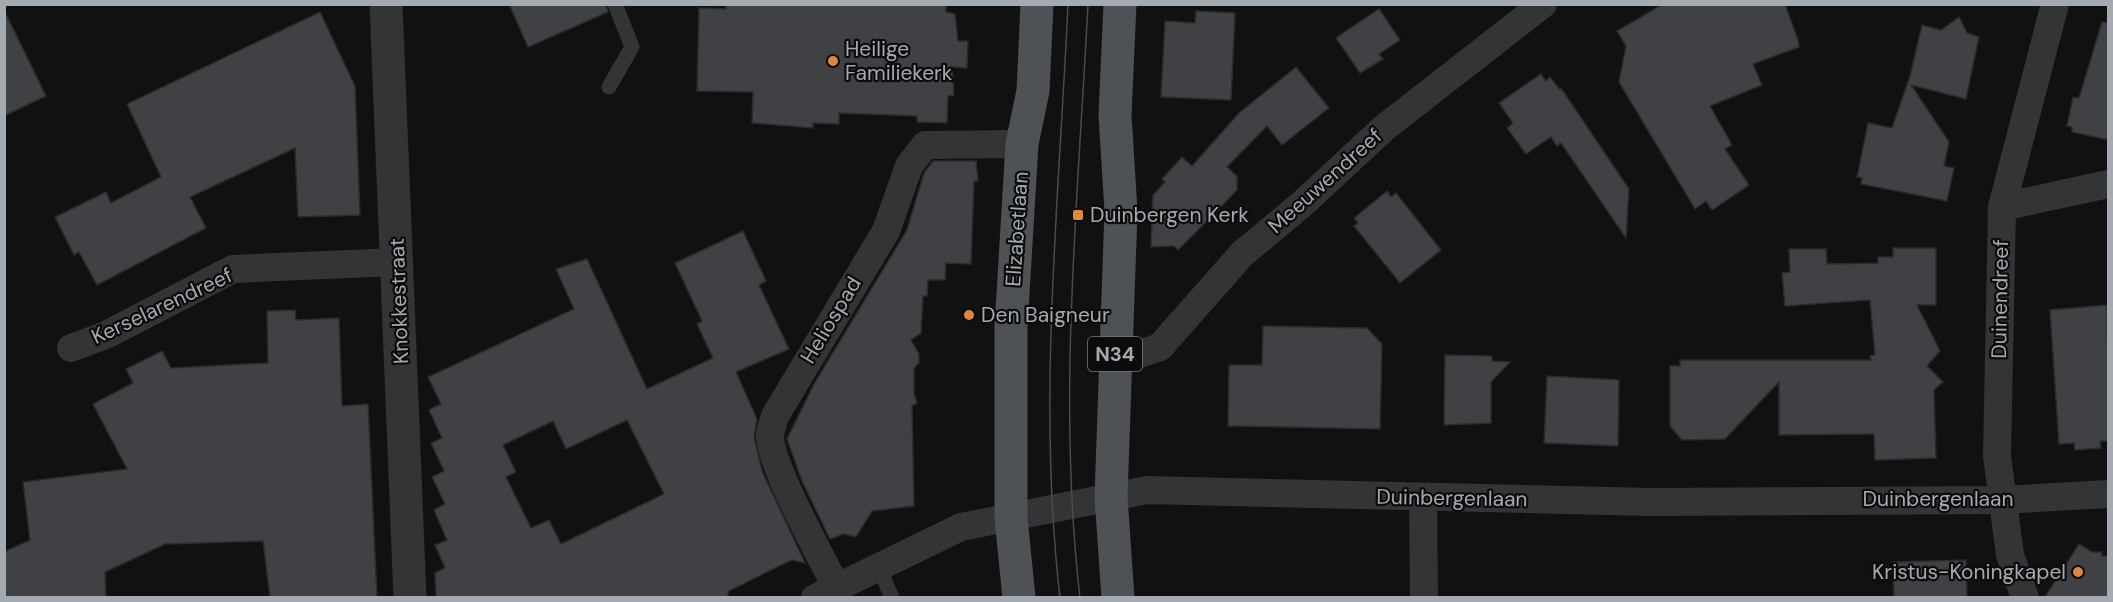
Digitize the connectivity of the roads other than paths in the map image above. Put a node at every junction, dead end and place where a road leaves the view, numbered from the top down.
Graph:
1 (386, 4) edge
2 (615, 4) edge
3 (1037, 4) edge
4 (1120, 4) edge
5 (1543, 4) edge
6 (2055, 4) edge
7 (609, 87) dead end
8 (1022, 144) junction
9 (2109, 184) edge
10 (2002, 207) junction
11 (397, 262) junction
12 (71, 348) dead end
13 (1115, 356) junction
14 (2109, 494) edge
15 (1112, 497) junction
16 (1423, 498) junction
17 (2001, 500) junction
18 (1011, 518) junction
19 (879, 567) junction
20 (826, 592) edge
21 (410, 597) edge
22 (892, 597) edge
23 (1019, 597) edge
24 (1118, 597) edge
25 (1424, 597) edge
26 (2025, 597) edge

1 - 11 street, Knokkestraat
2 - 7 lane
3 - 8 main road, Elizabetlaan
4 - 13 main road, N34
5 - 13 street, Meeuwendreef
6 - 10 street, Duinendreef
8 - 18 main road, Elizabetlaan
8 - 20 street, Heliospad
9 - 10 street
10 - 17 street, Duinendreef
11 - 12 street, Kerselarendreef
11 - 21 street, Knokkestraat
13 - 15 main road, N34
14 - 17 street, Duinbergenlaan
15 - 16 street, Duinbergenlaan
15 - 18 street, Duinbergenlaan
15 - 24 main road, N34
16 - 17 street, Duinbergenlaan
16 - 25 street
17 - 26 street, Duinendreef
18 - 19 street, Duinbergenlaan
18 - 23 main road, Elizabetlaan
19 - 20 street, Duinbergenlaan
19 - 22 lane

